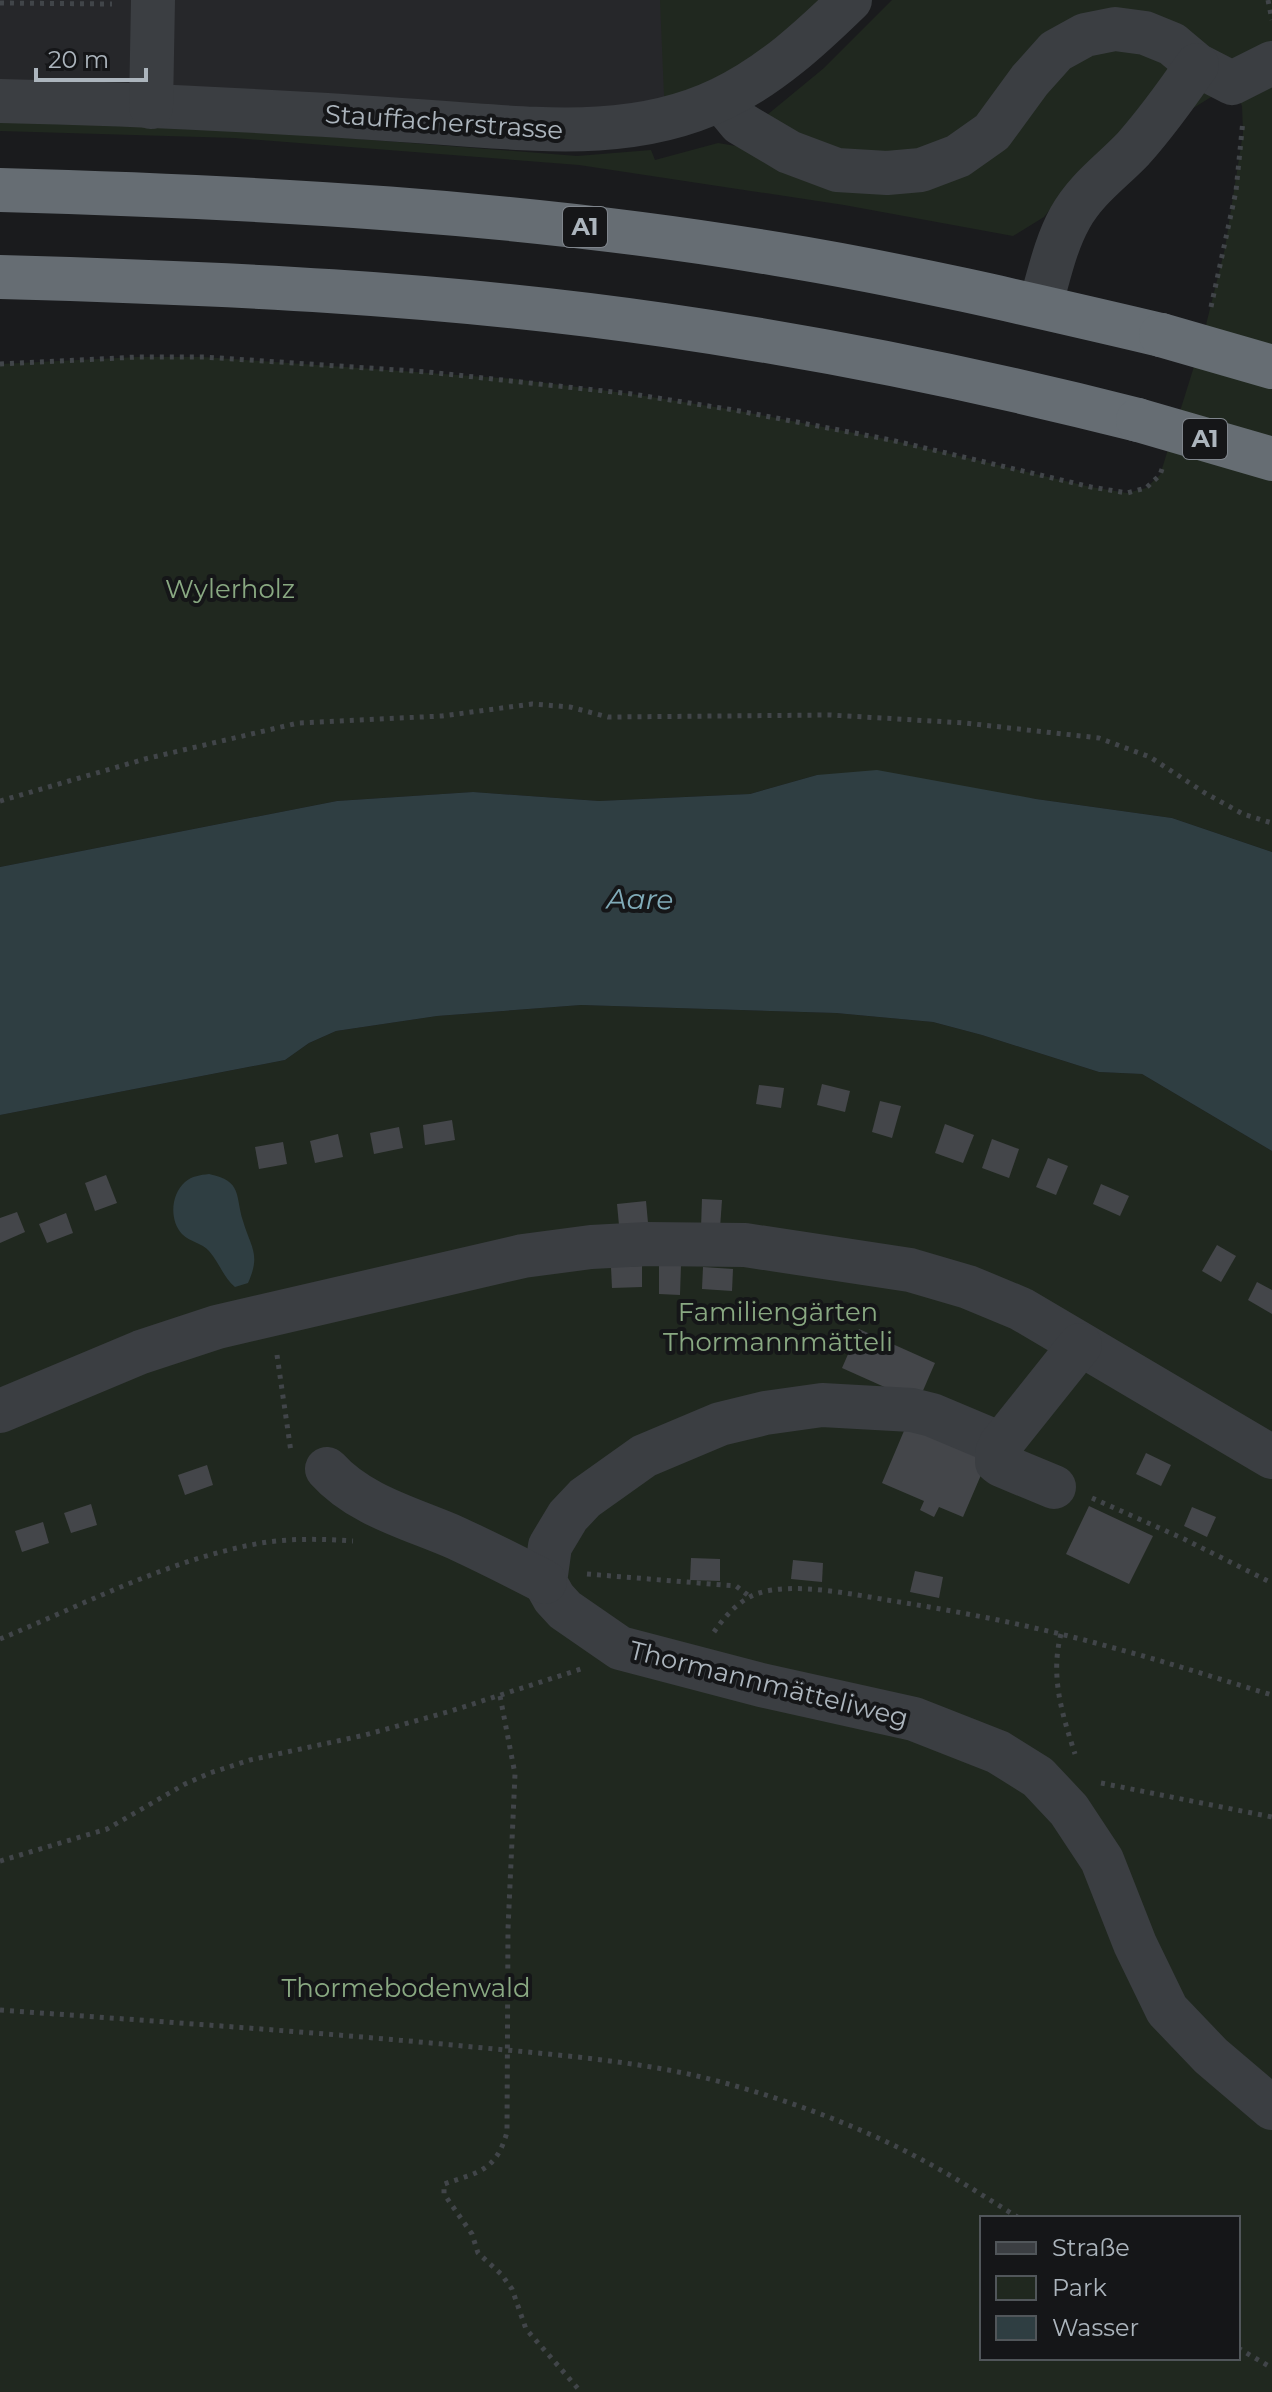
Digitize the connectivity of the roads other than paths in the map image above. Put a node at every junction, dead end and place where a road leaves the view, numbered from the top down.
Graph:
1 (153, 0) edge
2 (850, 0) edge
3 (1272, 63) edge
4 (1197, 65) junction
5 (721, 100) junction
6 (0, 101) edge
7 (151, 107) junction
8 (0, 190) edge
9 (0, 277) edge
10 (1040, 306) junction
11 (1272, 367) edge
12 (1272, 459) edge
13 (1080, 1345) junction
14 (0, 1411) edge
15 (1001, 1444) junction
16 (1272, 1457) edge
17 (327, 1469) road end
18 (1054, 1487) road end
19 (545, 1576) junction
20 (1272, 2108) edge

1 - 7 street
2 - 5 street, Stauffacherstrasse
3 - 4 street
4 - 5 street
4 - 10 street
5 - 7 street, Stauffacherstrasse
6 - 7 street, Stauffacherstrasse
8 - 10 highway, A1
9 - 12 highway, A1, bridge
10 - 11 highway, A1, bridge
13 - 14 street
13 - 15 street
13 - 16 street
15 - 18 street
15 - 19 street
17 - 19 street
19 - 20 street, Thormannmätteliweg

